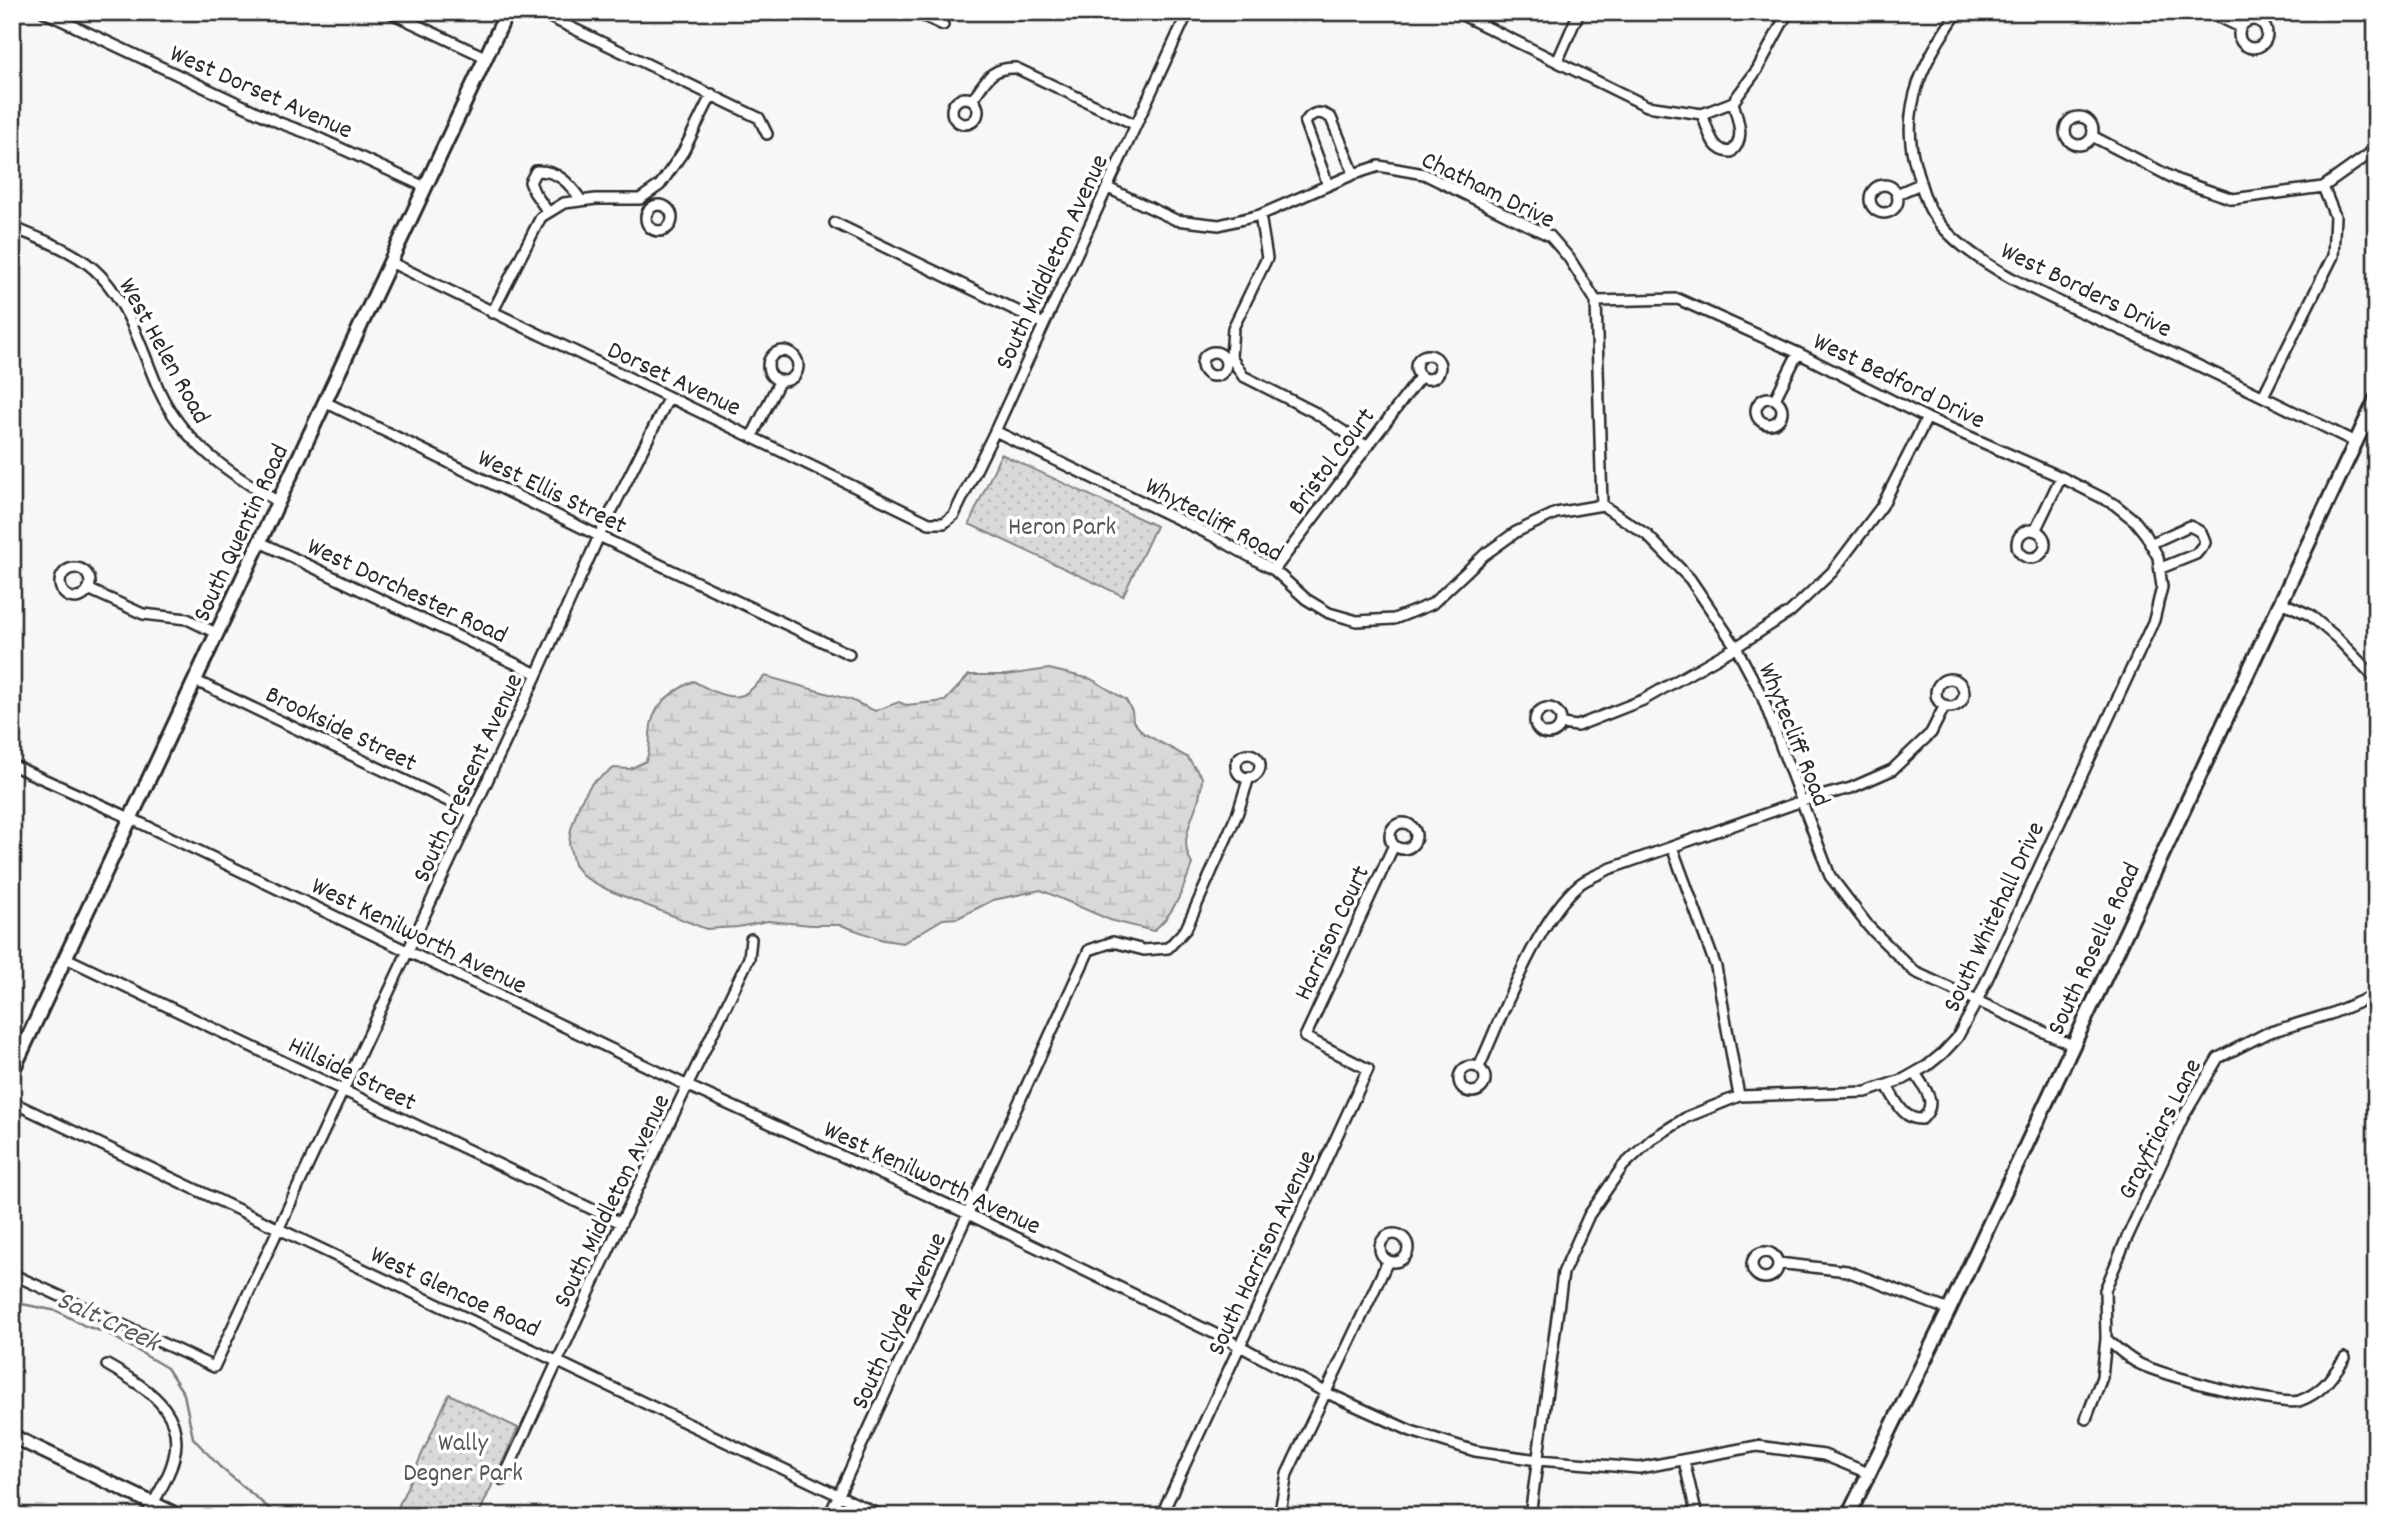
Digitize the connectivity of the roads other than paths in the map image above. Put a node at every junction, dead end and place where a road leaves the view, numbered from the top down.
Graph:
1 (44, 12) edge
2 (390, 12) edge
3 (507, 12) edge
4 (540, 12) edge
5 (915, 12) edge
6 (1188, 12) edge
7 (1457, 12) edge
8 (1579, 12) edge
9 (1788, 12) edge
10 (1958, 12) edge
11 (2208, 12) edge
12 (943, 25) dead end
13 (2240, 27) dead end
14 (485, 57) junction
15 (1558, 60) junction
16 (712, 94) junction
17 (973, 99) dead end
18 (1733, 102) junction
19 (1702, 114) junction
20 (1136, 125) junction
21 (767, 134) dead end
22 (2092, 136) dead end
23 (2376, 146) edge
24 (1353, 174) junction
25 (1920, 184) junction
26 (1328, 185) junction
27 (425, 187) junction
28 (2323, 187) junction
29 (1108, 188) junction
30 (647, 194) junction
31 (1897, 194) dead end
32 (580, 200) junction
33 (654, 207) dead end
34 (548, 212) junction
35 (1260, 215) junction
36 (835, 223) dead end
37 (12, 227) edge
38 (390, 262) junction
39 (1596, 302) junction
40 (492, 313) junction
41 (1044, 324) junction
42 (1798, 353) junction
43 (1420, 377) dead end
44 (780, 380) dead end
45 (2263, 396) junction
46 (669, 397) junction
47 (1774, 399) dead end
48 (2376, 399) edge
49 (325, 402) junction
50 (1927, 418) junction
51 (995, 431) junction
52 (752, 436) junction
53 (2355, 442) junction
54 (1366, 446) junction
55 (2061, 477) junction
56 (279, 502) junction
57 (1602, 505) junction
58 (944, 523) joint
59 (2035, 531) dead end
60 (599, 536) junction
61 (260, 542) junction
62 (2151, 544) junction
63 (2161, 568) junction
64 (1274, 570) junction
65 (88, 589) dead end
66 (2281, 602) junction
67 (216, 633) junction
68 (1736, 647) junction
69 (849, 654) dead end
70 (537, 674) junction
71 (2376, 678) edge
72 (194, 680) junction
73 (1945, 705) dead end
74 (1562, 724) dead end
75 (12, 765) edge
76 (1249, 778) dead end
77 (1802, 802) junction
78 (472, 813) junction
79 (130, 818) junction
80 (1394, 845) dead end
81 (1672, 847) junction
82 (751, 939) dead end
83 (407, 952) junction
84 (66, 958) junction
85 (2376, 995) edge
86 (1978, 1001) junction
87 (1305, 1037) joint
88 (2072, 1045) junction
89 (1479, 1067) dead end
90 (12, 1072) edge
91 (1915, 1073) junction
92 (688, 1086) junction
93 (1887, 1086) junction
94 (342, 1091) junction
95 (1739, 1096) junction
96 (12, 1102) edge
97 (968, 1214) junction
98 (621, 1223) junction
99 (279, 1230) junction
100 (1388, 1261) dead end
101 (1778, 1263) dead end
102 (12, 1274) edge
103 (1949, 1310) junction
104 (2106, 1339) junction
105 (1240, 1346) junction
106 (2345, 1358) dead end
107 (556, 1361) junction
108 (107, 1365) dead end
109 (1327, 1392) junction
110 (2086, 1419) dead end
111 (12, 1436) edge
112 (1538, 1460) junction
113 (1684, 1461) junction
114 (1868, 1473) junction
115 (503, 1480) dead end
116 (839, 1495) junction
117 (152, 1503) junction
118 (147, 1516) edge
119 (179, 1516) edge
120 (829, 1516) edge
121 (882, 1516) edge
122 (1161, 1516) edge
123 (1279, 1516) edge
124 (1530, 1516) edge
125 (1698, 1516) edge
126 (1848, 1516) edge

1 - 27 street, West Dorset Avenue
2 - 14 street
3 - 14 main road, South Quentin Road
4 - 16 street
5 - 12 street
6 - 20 street, South Middleton Avenue
7 - 15 street
8 - 15 street
9 - 18 street
10 - 25 street, West Borders Drive
11 - 13 street
14 - 27 main road, South Quentin Road
15 - 19 street
16 - 21 street
16 - 30 street
17 - 20 street
18 - 19 street
18 - 19 street
20 - 29 street, South Middleton Avenue
22 - 28 street
23 - 28 street
24 - 26 street, Chatham Drive
24 - 26 street
24 - 39 street, Chatham Drive
25 - 31 street
25 - 45 street, West Borders Drive
26 - 35 street, Chatham Drive
27 - 38 main road, South Quentin Road
28 - 45 street
29 - 35 street, Chatham Drive
29 - 41 street, South Middleton Avenue
30 - 32 street
30 - 33 street
32 - 34 street
32 - 34 street
34 - 40 street
35 - 54 street
36 - 41 street
37 - 56 street, West Helen Road
38 - 40 street, Dorset Avenue
38 - 49 main road, South Quentin Road
39 - 42 street, West Bedford Drive
39 - 57 street, Chatham Drive
40 - 46 street, Dorset Avenue
41 - 51 street, South Middleton Avenue
42 - 47 street
42 - 50 street, West Bedford Drive
43 - 54 street, Bristol Court
44 - 52 street
45 - 53 street, West Borders Drive
46 - 52 street, Dorset Avenue
46 - 60 street, South Crescent Avenue
48 - 53 main road, South Roselle Road
49 - 56 main road, South Quentin Road
49 - 60 street, West Ellis Street
50 - 55 street, West Bedford Drive
50 - 68 street
51 - 58 street, South Middleton Avenue
51 - 64 street, Whytecliff Road
52 - 58 street, Dorset Avenue
53 - 66 main road, South Roselle Road
54 - 64 street, Bristol Court
55 - 59 street
55 - 62 street, West Bedford Drive
56 - 61 main road, South Quentin Road
57 - 64 street, Whytecliff Road
57 - 68 street, Whytecliff Road
60 - 69 street, West Ellis Street
60 - 70 street, South Crescent Avenue
61 - 67 main road, South Quentin Road
61 - 70 street, West Dorchester Road
62 - 63 street, West Bedford Drive
62 - 63 street
63 - 86 street, South Whitehall Drive
65 - 67 street
66 - 71 street
66 - 88 main road, South Roselle Road
67 - 72 main road, South Quentin Road
68 - 74 street
68 - 77 street, Whytecliff Road
70 - 78 street, South Crescent Avenue
72 - 78 street, Brookside Street
72 - 79 main road, South Quentin Road
73 - 77 street
75 - 79 street, West Kenilworth Avenue
76 - 97 street, South Clyde Avenue
77 - 81 street
77 - 86 street, Whytecliff Road
78 - 83 street, South Crescent Avenue
79 - 83 street, West Kenilworth Avenue
79 - 84 main road, South Quentin Road
80 - 87 street, Harrison Court
81 - 89 street
81 - 95 street
82 - 92 street, South Middleton Avenue
83 - 92 street, West Kenilworth Avenue
83 - 94 street, South Crescent Avenue
84 - 90 main road, South Quentin Road
84 - 94 street, Hillside Street
85 - 104 street, Grayfriars Lane
86 - 88 street, Whytecliff Road
86 - 91 street, South Whitehall Drive
87 - 105 street, South Harrison Avenue
88 - 103 main road, South Roselle Road
91 - 93 street, South Whitehall Drive
91 - 93 street
92 - 97 street, West Kenilworth Avenue
92 - 98 street, South Middleton Avenue
93 - 95 street, South Whitehall Drive
94 - 98 street, Hillside Street
94 - 99 street, South Crescent Avenue
95 - 112 street, South Whitehall Drive
96 - 99 street, West Glencoe Road
97 - 105 street, West Kenilworth Avenue
97 - 116 street, South Clyde Avenue
98 - 107 street, South Middleton Avenue
99 - 102 street, South Crescent Avenue
99 - 107 street, West Glencoe Road
100 - 109 street
101 - 103 street
103 - 114 main road, South Roselle Road
104 - 106 street
104 - 110 street, Grayfriars Lane
105 - 109 street, West Kenilworth Avenue
105 - 122 street, South Harrison Avenue
107 - 115 street, South Middleton Avenue
107 - 116 street, West Glencoe Road
108 - 117 street
109 - 112 street, West Kenilworth Avenue
109 - 123 street
111 - 117 main road
112 - 113 street, West Kenilworth Avenue
112 - 124 street, South Whitehall Drive
113 - 114 street, West Kenilworth Avenue
113 - 125 street
114 - 126 main road, South Roselle Road
116 - 120 street, South Clyde Avenue
116 - 121 street, West Glencoe Road
117 - 118 street
117 - 119 main road

